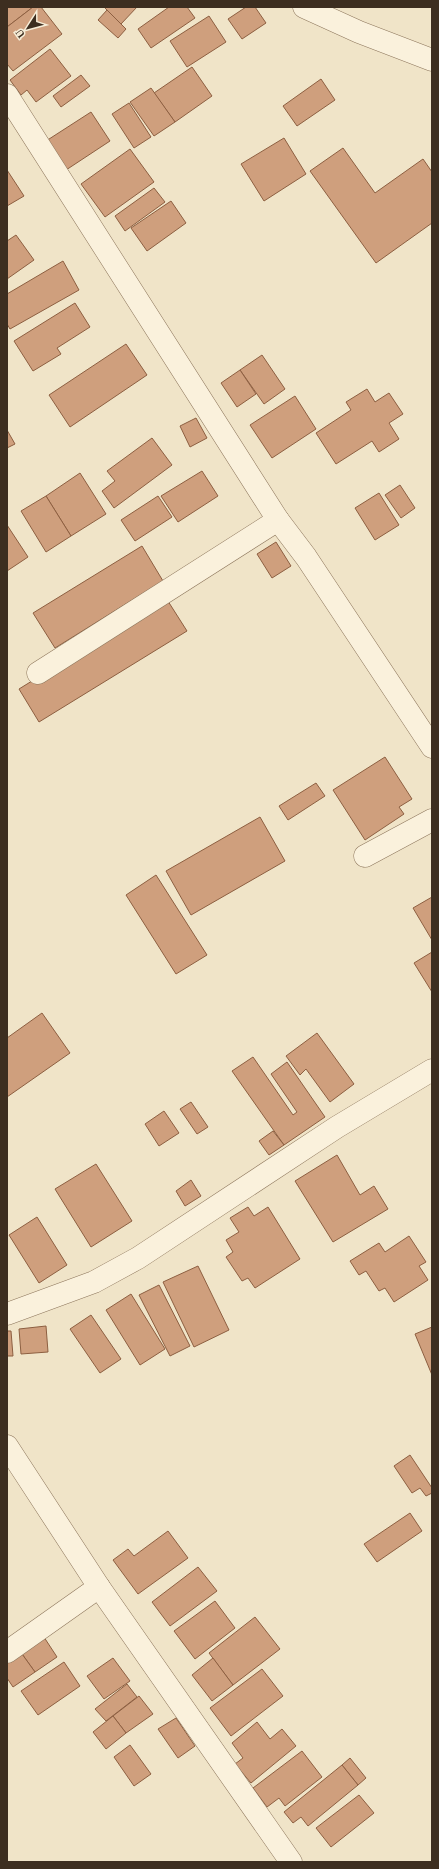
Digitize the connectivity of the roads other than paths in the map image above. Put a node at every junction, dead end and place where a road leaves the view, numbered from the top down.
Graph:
1 (304, 7) edge
2 (432, 60) edge
3 (7, 94) edge
4 (278, 520) junction
5 (38, 673) dead end
6 (432, 748) edge
7 (432, 820) edge
8 (365, 856) dead end
9 (432, 1070) edge
10 (7, 1314) edge
11 (7, 1446) edge
12 (99, 1587) junction
13 (7, 1652) edge
14 (291, 1862) edge

1 - 2 street
3 - 4 street
4 - 5 street
4 - 6 street
7 - 8 street
9 - 10 street
11 - 12 street
12 - 13 street
12 - 14 street

